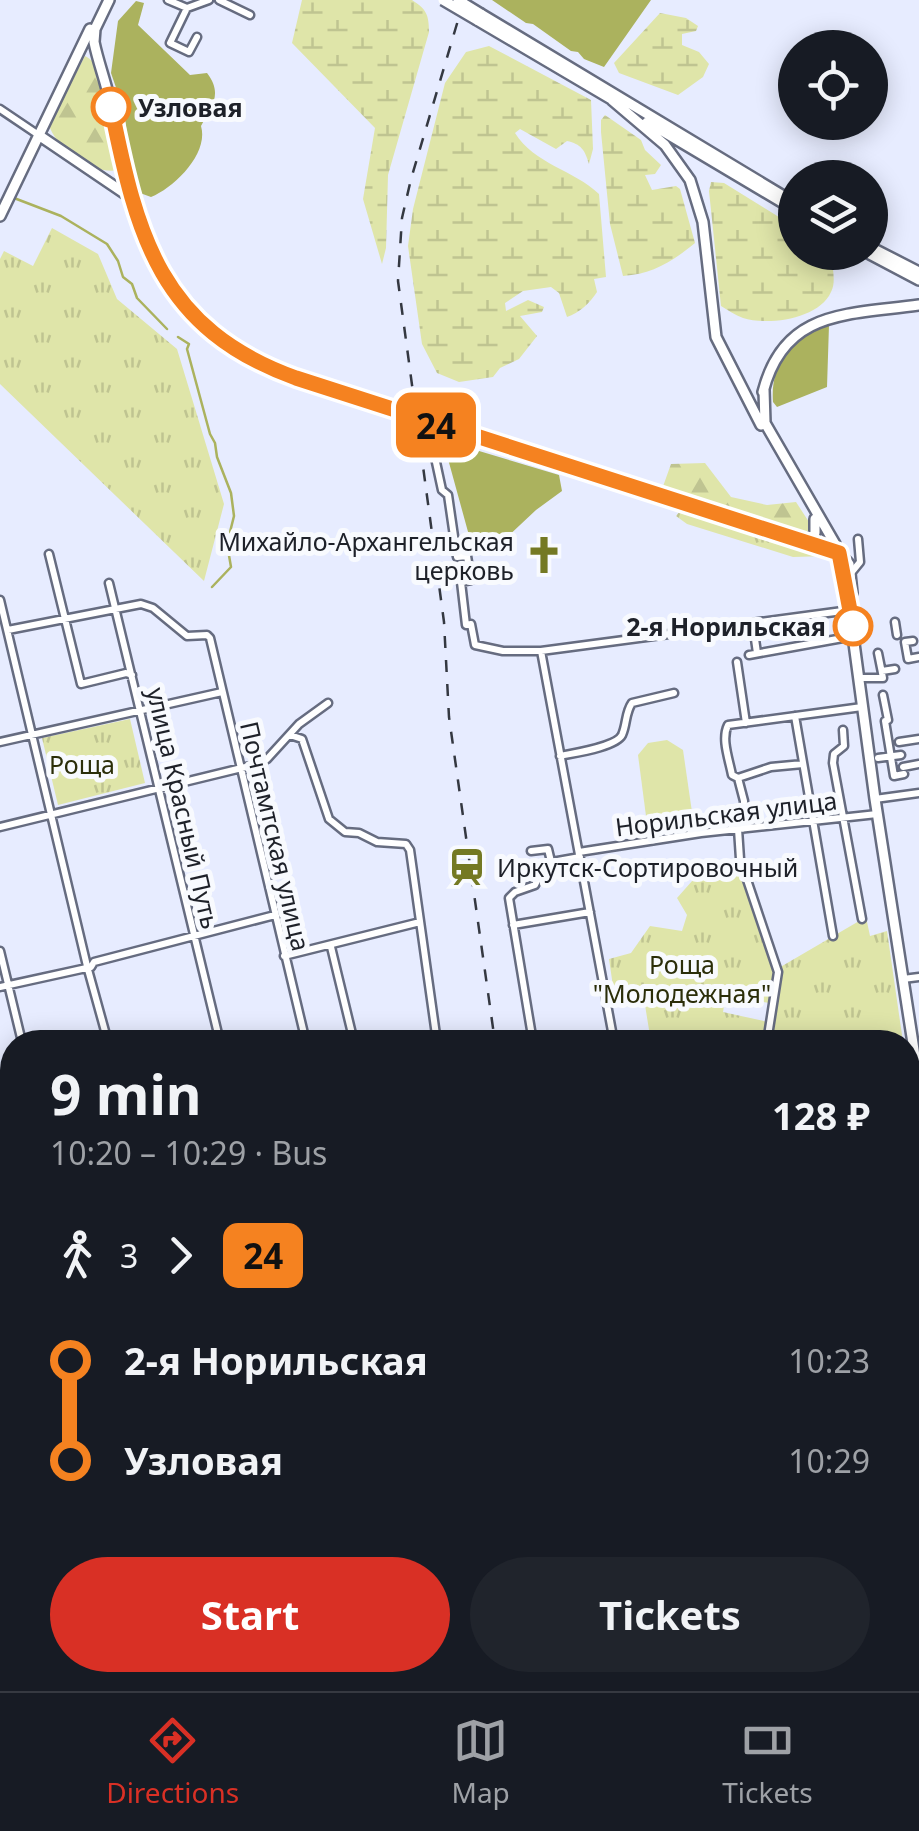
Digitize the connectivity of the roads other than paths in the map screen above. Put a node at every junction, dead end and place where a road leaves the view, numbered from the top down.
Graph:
1 (107, 0) edge
2 (168, 0) edge
3 (210, 0) edge
4 (219, 0) edge
5 (444, 0) edge
6 (458, 0) edge
7 (187, 8) junction
8 (250, 15) dead end
9 (479, 17) junction
10 (197, 36) dead end
11 (77, 57) junction
12 (98, 58) junction
13 (612, 100) junction
14 (0, 108) edge
15 (40, 136) junction
16 (122, 162) junction
17 (87, 167) junction
18 (778, 196) edge
19 (778, 196) edge
20 (134, 204) junction
21 (0, 216) edge
22 (888, 259) edge
23 (888, 262) edge
24 (919, 272) edge
25 (919, 280) edge
26 (919, 305) edge
27 (764, 390) junction
28 (746, 395) junction
29 (431, 439) dead end
30 (772, 440) junction
31 (803, 493) junction
32 (815, 519) junction
33 (858, 538) dead end
34 (808, 543) junction
35 (839, 553) junction
36 (49, 554) dead end
37 (851, 573) junction
38 (109, 582) dead end
39 (0, 600) edge
40 (116, 608) junction
41 (851, 610) junction
42 (66, 617) junction
43 (896, 622) dead end
44 (752, 624) junction
45 (8, 630) junction
46 (896, 635) dead end
47 (855, 636) junction
48 (912, 640) dead end
49 (542, 651) junction
50 (878, 653) dead end
51 (919, 657) edge
52 (737, 662) dead end
53 (895, 669) dead end
54 (882, 671) junction
55 (133, 676) junction
56 (859, 678) junction
57 (222, 692) junction
58 (674, 693) dead end
59 (884, 695) dead end
60 (328, 702) dead end
61 (862, 707) junction
62 (139, 711) junction
63 (795, 716) junction
64 (746, 723) junction
65 (843, 730) dead end
66 (34, 733) junction
67 (290, 735) junction
68 (919, 738) edge
69 (0, 742) edge
70 (899, 742) dead end
71 (901, 755) dead end
72 (560, 756) junction
73 (891, 756) junction
74 (878, 758) dead end
75 (803, 764) junction
76 (919, 764) edge
77 (240, 769) junction
78 (738, 778) junction
79 (157, 789) junction
80 (919, 793) edge
81 (875, 799) junction
82 (878, 814) junction
83 (52, 815) junction
84 (844, 819) junction
85 (812, 822) junction
86 (0, 827) edge
87 (741, 829) junction
88 (531, 851) dead end
89 (581, 859) junction
90 (552, 866) junction
91 (590, 912) junction
92 (275, 915) junction
93 (862, 918) dead end
94 (420, 922) junction
95 (513, 924) junction
96 (194, 936) junction
97 (833, 936) dead end
98 (331, 947) junction
99 (0, 952) edge
100 (284, 956) junction
101 (89, 962) junction
102 (919, 977) edge
103 (902, 980) junction
104 (9, 985) junction
105 (0, 987) edge
106 (19, 1030) edge
107 (105, 1030) edge
108 (217, 1030) edge
109 (303, 1030) edge
110 (351, 1030) edge
111 (435, 1030) edge
112 (531, 1030) edge
113 (612, 1030) edge
114 (768, 1030) edge
115 (908, 1030) edge

1 - 11 main road
1 - 12 main road
2 - 7 street
3 - 7 street
4 - 8 street
5 - 9 main road, bridge
6 - 9 main road, bridge
7 - 10 street
9 - 13 main road
9 - 18 main road
11 - 12 main road
11 - 15 main road
12 - 16 main road
13 - 19 main road
13 - 28 main road
14 - 15 street
15 - 17 main road
15 - 21 main road
16 - 17 main road
16 - 20 main road
17 - 20 main road
20 - 34 main road, bridge
22 - 24 main road
23 - 25 main road
26 - 27 main road
27 - 28 main road
27 - 30 main road
28 - 30 main road
29 - 49 street
30 - 31 main road
31 - 32 main road
31 - 35 main road
32 - 34 main road
32 - 35 main road
33 - 37 street
34 - 35 main road
35 - 37 main road
35 - 41 main road
36 - 42 street
37 - 41 main road
38 - 40 street, улица Красный Путь
39 - 45 street
40 - 42 street
40 - 55 street, улица Красный Путь
40 - 57 street, Почтамтская улица
41 - 44 street
41 - 47 main road
42 - 45 street
42 - 55 street
43 - 46 street
44 - 47 street
44 - 49 street
45 - 66 street
47 - 56 main road
48 - 51 street
49 - 72 street
50 - 54 street
52 - 64 street
53 - 54 street
54 - 56 street
55 - 62 street, улица Красный Путь
56 - 61 main road
57 - 62 street
57 - 77 street, Почтамтская улица
58 - 72 street
59 - 73 street
60 - 67 street
61 - 63 street
61 - 81 main road
62 - 66 street
62 - 79 street, улица Красный Путь
63 - 64 street
63 - 75 street
64 - 78 street
65 - 84 street
66 - 69 street
66 - 83 street
67 - 77 street
67 - 94 street
68 - 70 street
71 - 73 street
72 - 89 street
73 - 74 street
73 - 76 street
75 - 78 street
75 - 85 street
77 - 79 street
77 - 92 street, Почтамтская улица
78 - 87 street
79 - 83 street
79 - 96 street, улица Красный Путь
80 - 81 street
81 - 82 main road
82 - 84 street, Норильская улица
82 - 103 main road
83 - 86 street
83 - 101 street
84 - 85 street, Норильская улица
84 - 93 street
85 - 87 street, Норильская улица
85 - 97 street
87 - 89 street, Норильская улица
87 - 114 street
88 - 90 street
89 - 90 street, Норильская улица
89 - 91 street
90 - 95 street, Норильская улица
91 - 95 street
91 - 113 street
92 - 96 street
92 - 100 street, Почтамтская улица
94 - 98 street
94 - 111 street
95 - 112 street
96 - 101 street
96 - 108 street, улица Красный Путь
98 - 100 street
98 - 110 street
99 - 104 street
100 - 109 street, Почтамтская улица
101 - 104 street
101 - 107 street
102 - 103 street
103 - 115 main road
104 - 105 street
104 - 106 street

